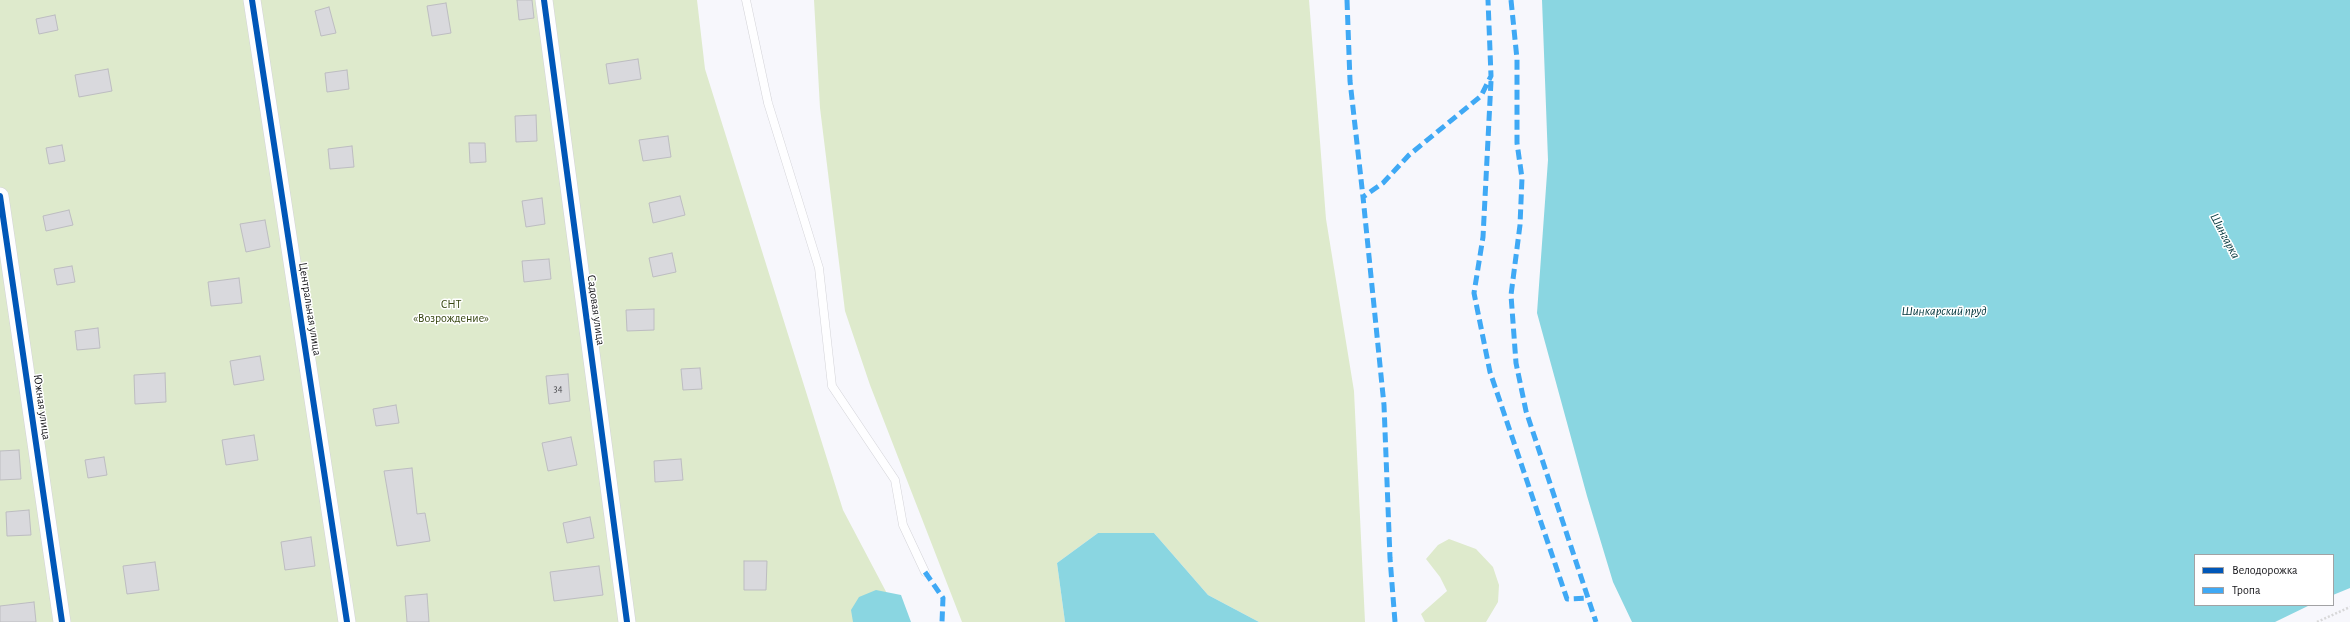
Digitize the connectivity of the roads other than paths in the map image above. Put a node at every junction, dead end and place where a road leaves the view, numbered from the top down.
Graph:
1 (252, 0) edge
2 (544, 0) edge
3 (746, 0) edge
4 (0, 196) edge
5 (926, 572) dead end
6 (62, 622) edge
7 (347, 622) edge
8 (627, 622) edge

1 - 7 street, Центральная улица
2 - 8 street, Садовая улица
3 - 5 lane
4 - 6 street, Южная улица

